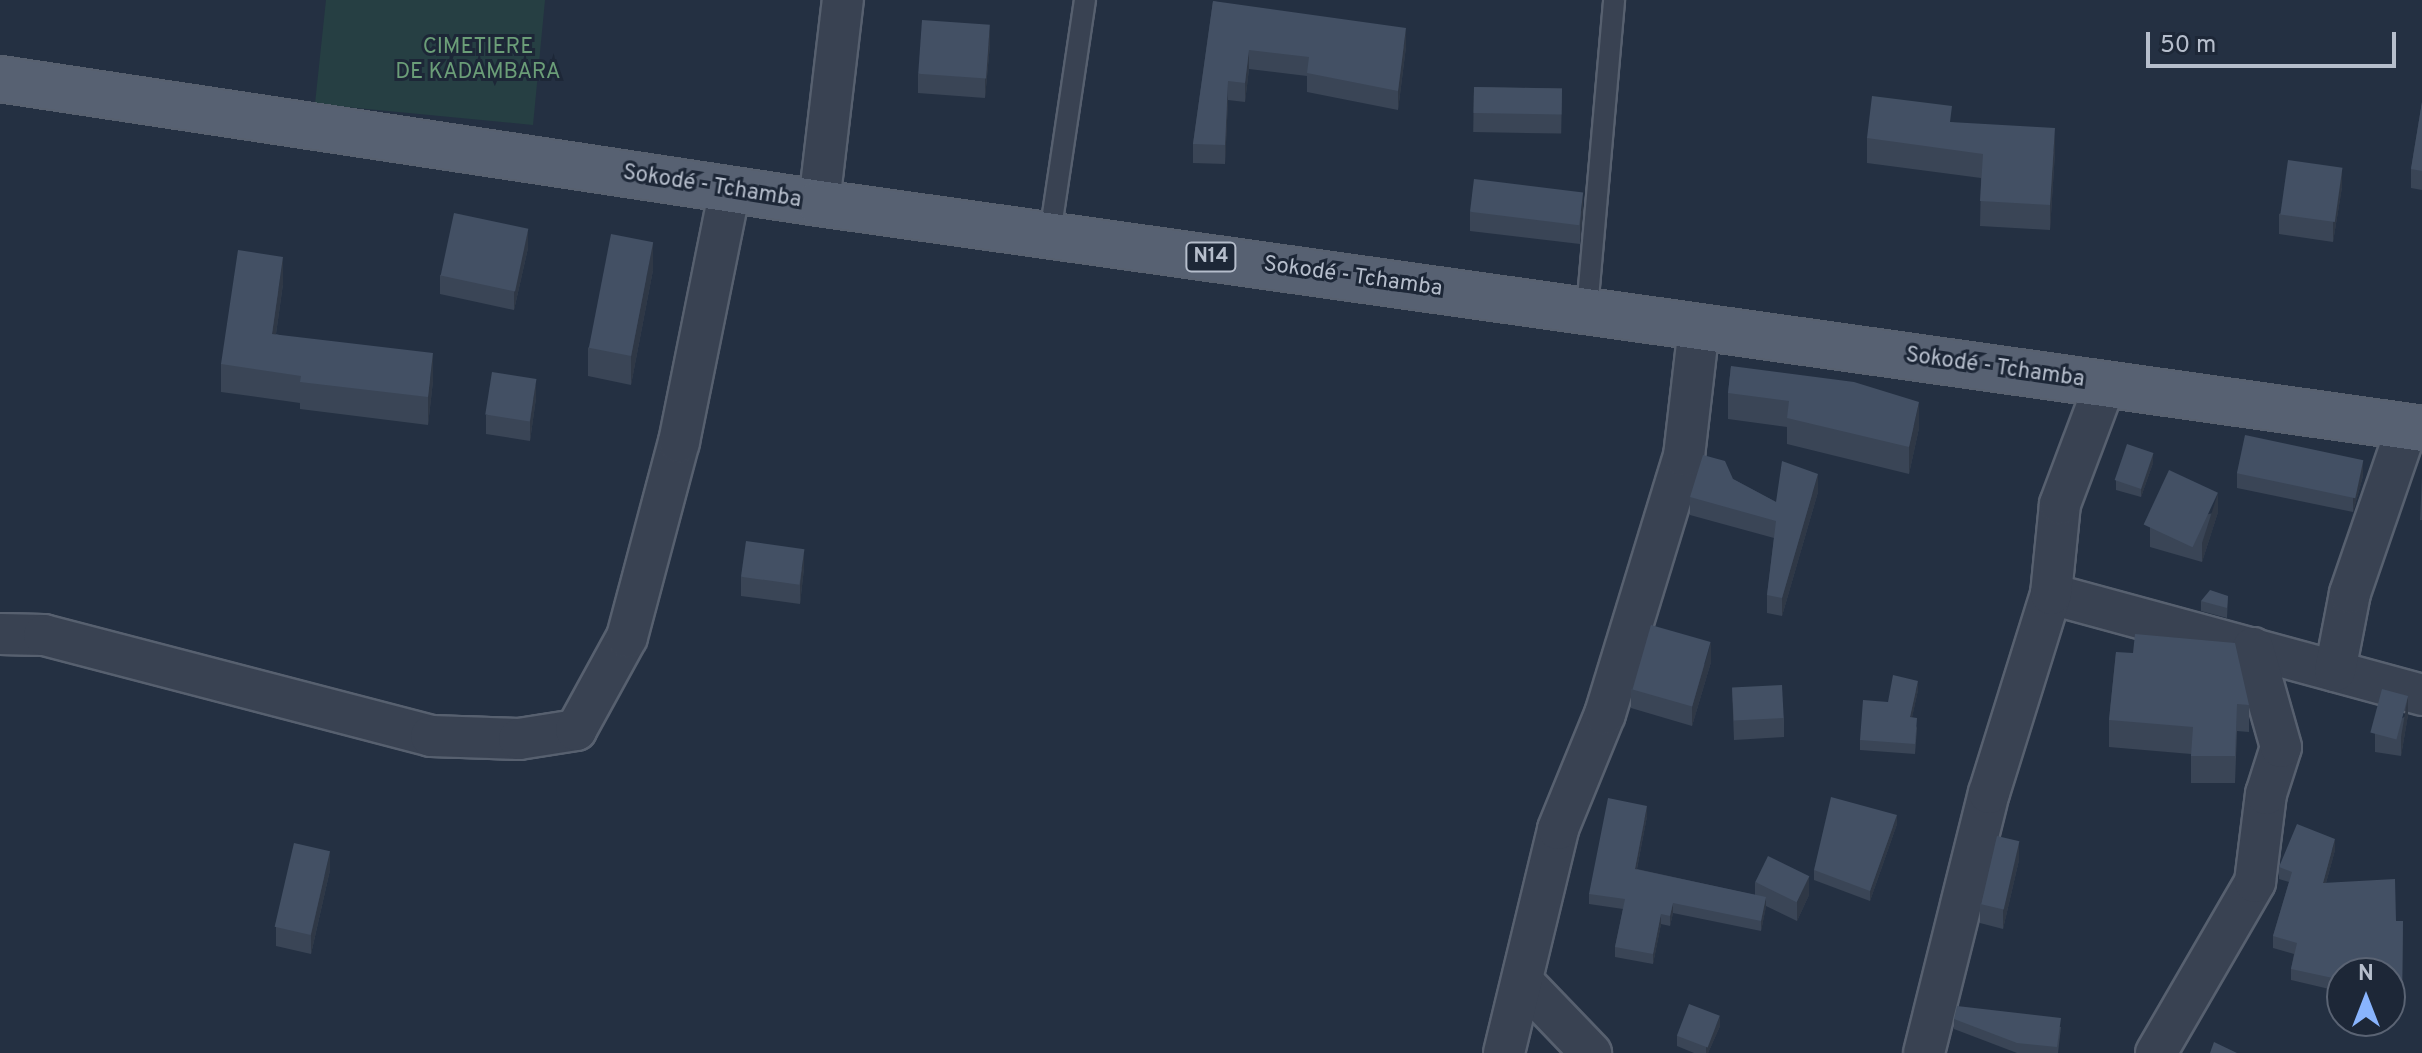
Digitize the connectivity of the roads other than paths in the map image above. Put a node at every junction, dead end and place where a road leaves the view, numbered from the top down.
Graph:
1 (843, 0) edge
2 (1085, 0) edge
3 (1614, 0) edge
4 (0, 79) edge
5 (730, 189) junction
6 (819, 203) junction
7 (1050, 234) junction
8 (1587, 310) junction
9 (1699, 326) junction
10 (2105, 384) junction
11 (2414, 428) edge
12 (2051, 594) junction
13 (0, 634) edge
14 (2253, 648) junction
15 (2335, 671) junction
16 (2422, 695) edge
17 (1522, 981) junction
18 (1504, 1053) edge
19 (1591, 1053) edge
20 (1924, 1053) edge
21 (2156, 1053) edge

1 - 6 street
2 - 7 lane
3 - 8 lane
4 - 5 main road, Sokodé - Tchamba / N14
5 - 6 main road, Sokodé - Tchamba / N14
5 - 13 street
6 - 7 main road, Sokodé - Tchamba / N14
7 - 8 main road, Sokodé - Tchamba / N14
8 - 9 main road, Sokodé - Tchamba / N14
9 - 10 main road, Sokodé - Tchamba / N14
9 - 17 street
10 - 11 main road, Sokodé - Tchamba / N14
10 - 12 street
11 - 15 street
12 - 14 street
12 - 20 street
14 - 15 street
14 - 21 street
15 - 16 street
17 - 18 street
17 - 19 street

